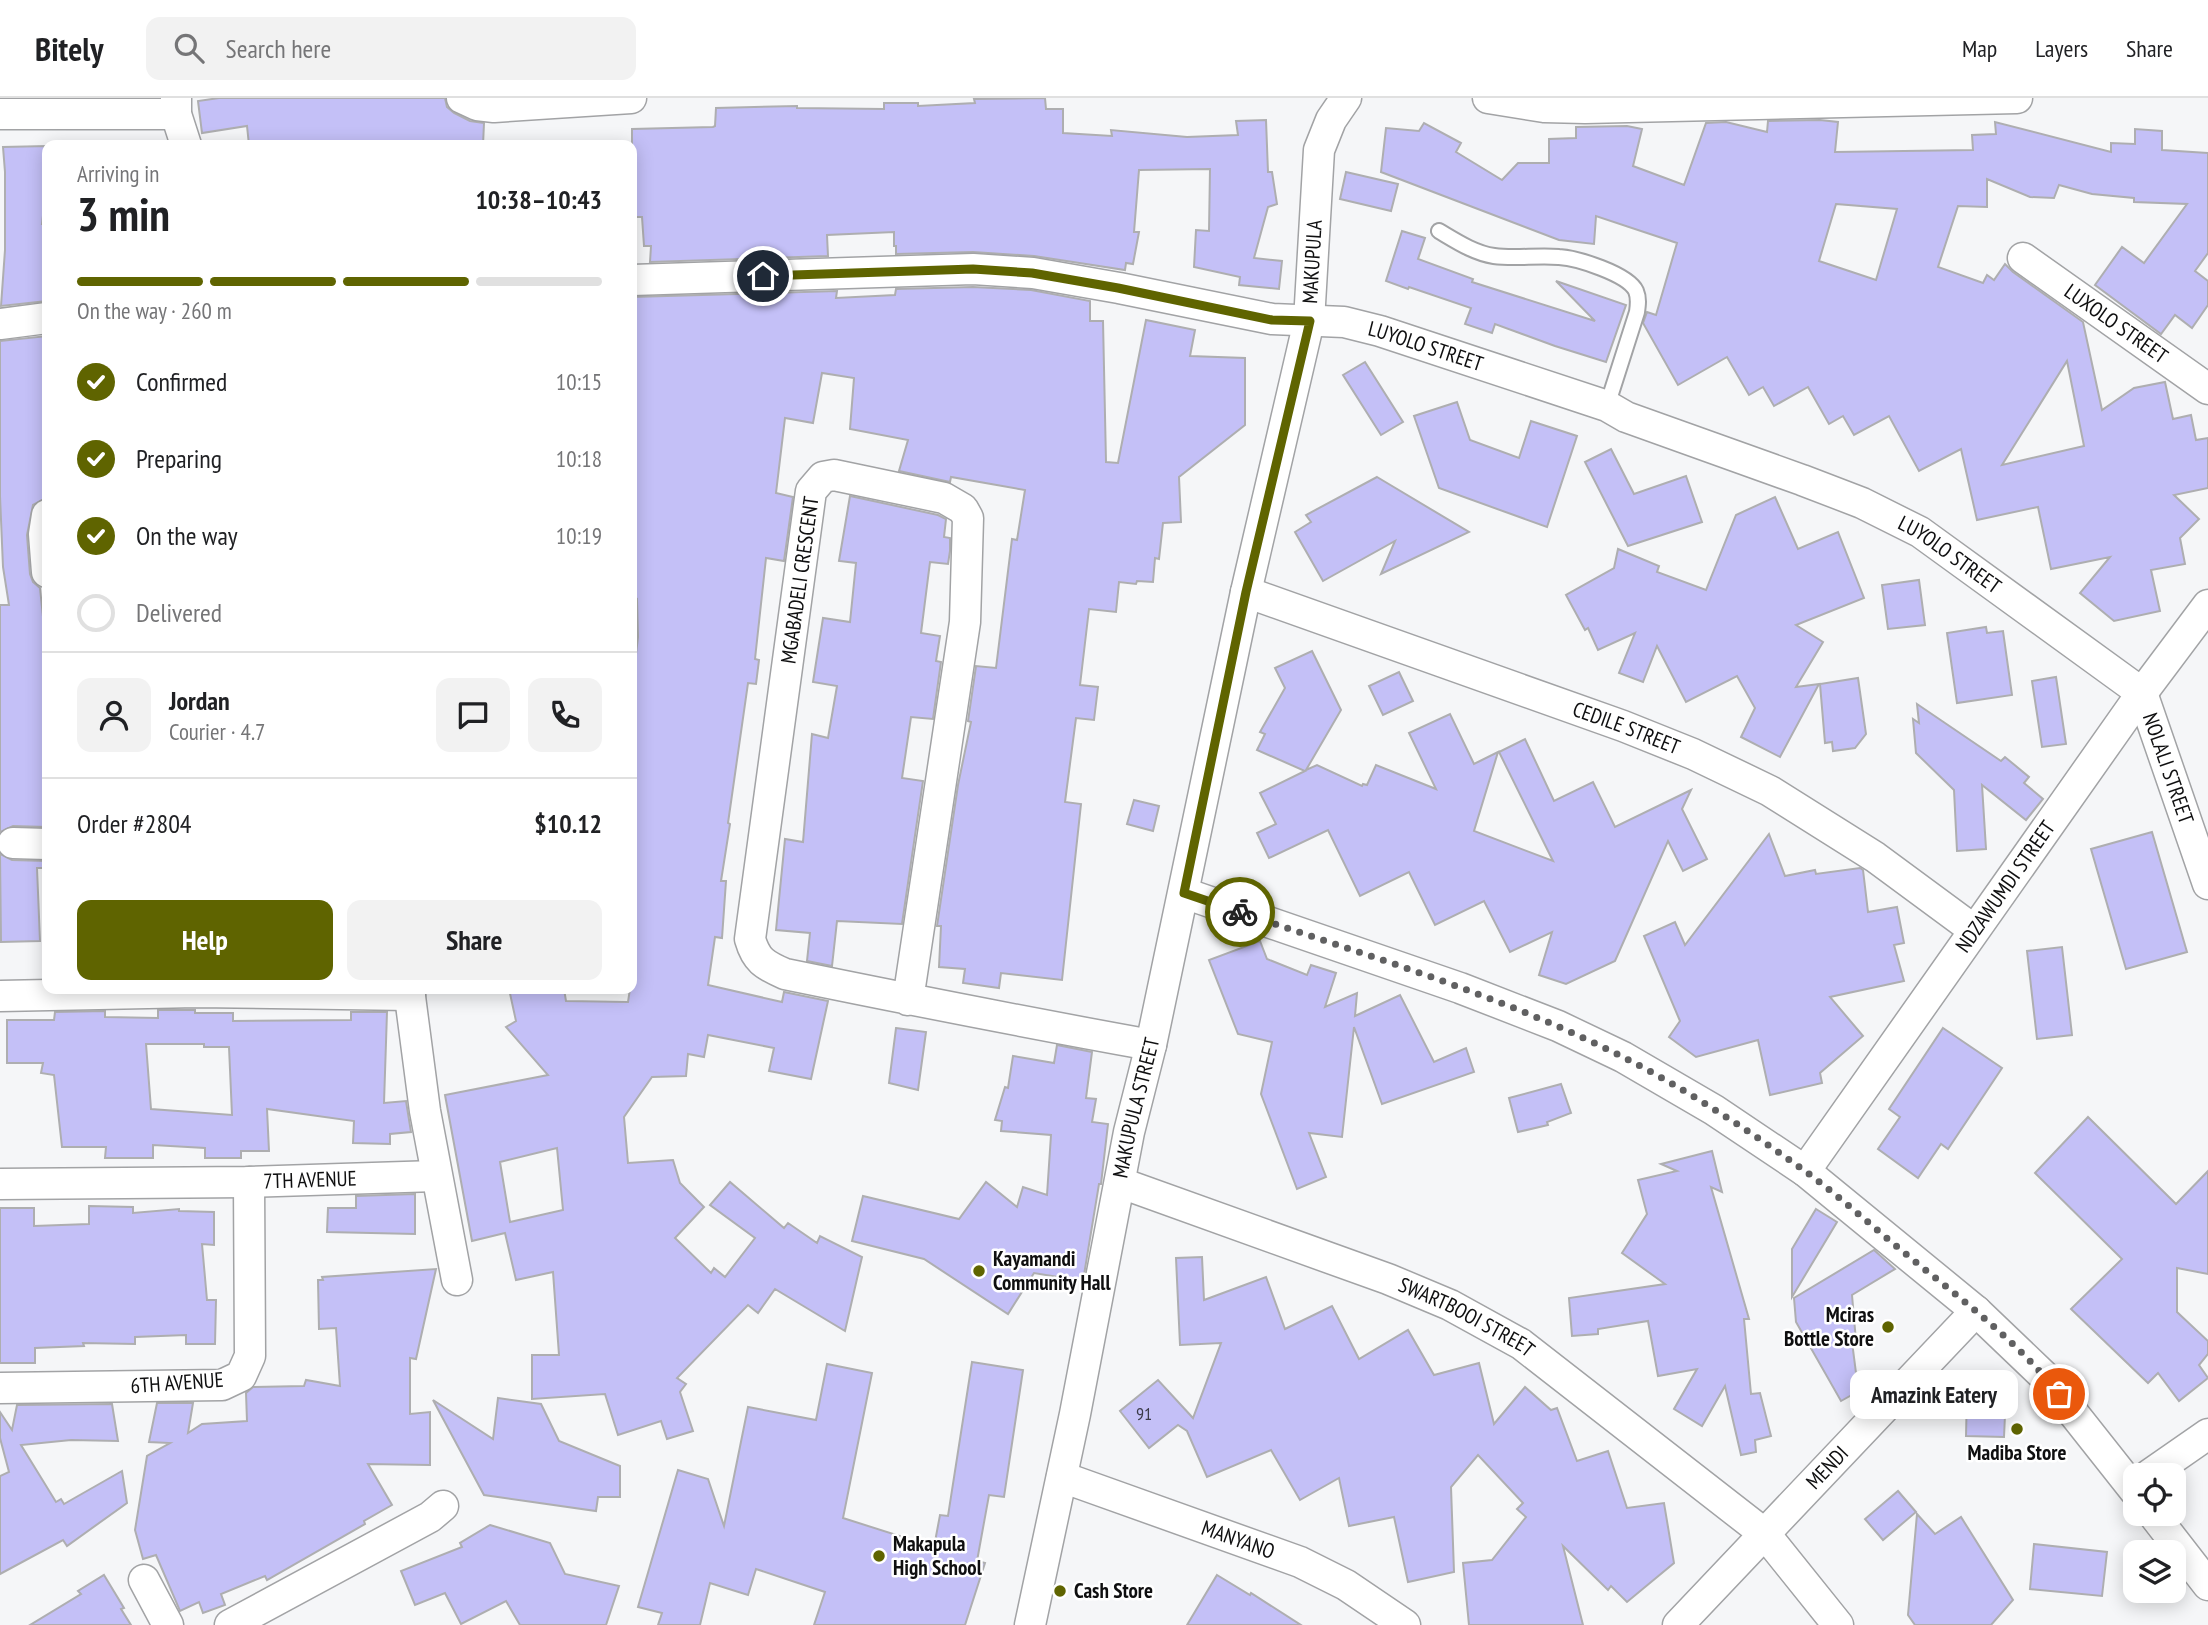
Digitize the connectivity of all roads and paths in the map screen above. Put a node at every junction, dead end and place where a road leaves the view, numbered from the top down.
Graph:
1 (462, 98) edge
2 (629, 98) edge
3 (1346, 98) edge
4 (1488, 98) edge
5 (2017, 98) edge
6 (176, 106) edge
7 (0, 114) edge
8 (185, 140) edge
9 (1439, 231) dead end
10 (2023, 258) dead end
11 (637, 280) edge
12 (42, 319) edge
13 (1310, 321) junction
14 (0, 324) edge
15 (2208, 389) edge
16 (1607, 406) junction
17 (1246, 592) junction
18 (2208, 605) edge
19 (2142, 693) junction
20 (13, 844) dead end
21 (42, 844) edge
22 (2208, 884) edge
23 (1184, 893) junction
24 (1974, 930) junction
25 (98, 994) edge
26 (410, 994) edge
27 (0, 996) edge
28 (908, 1000) junction
29 (1151, 1045) junction
30 (1805, 1171) junction
31 (436, 1176) junction
32 (249, 1182) junction
33 (1121, 1183) junction
34 (0, 1184) edge
35 (457, 1280) dead end
36 (1976, 1311) junction
37 (0, 1388) edge
38 (2208, 1434) edge
39 (2168, 1463) edge
40 (2123, 1468) edge
41 (1062, 1477) junction
42 (443, 1506) dead end
43 (2162, 1526) edge
44 (1765, 1534) junction
45 (144, 1580) dead end
46 (2208, 1585) edge
47 (168, 1625) edge
48 (230, 1625) edge
49 (1030, 1625) edge
50 (1405, 1625) edge
51 (1678, 1625) edge
52 (1838, 1625) edge

1 - 2 street
3 - 13 street, MAKUPULA
4 - 5 street
6 - 7 street
6 - 8 street
9 - 16 lane
10 - 15 street, LUXOLO STREET
11 - 13 street, LUYOLO STREET
12 - 14 street
13 - 16 street, LUYOLO STREET
13 - 17 street, MAKUPULA
16 - 19 street, LUYOLO STREET
17 - 23 street, MAKUPULA STREET
17 - 24 street, CEDILE STREET
18 - 19 street, NDZAWUMDI STREET
19 - 22 street, NOLALI STREET
19 - 24 street, NDZAWUMDI STREET
20 - 21 street
23 - 29 street, MAKUPULA STREET
23 - 30 street
24 - 30 street, NDZAWUMDI STREET
25 - 27 street
26 - 31 street
28 - 28 street, MGABADELI CRESCENT
28 - 29 street, MGABADELI CRESCENT
29 - 33 street, MAKUPULA STREET
30 - 36 street
31 - 32 street, 7TH AVENUE
31 - 35 street
32 - 34 street, 7TH AVENUE
32 - 37 street, 6TH AVENUE
33 - 41 street, MAKUPULA STREET
33 - 44 street, SWARTBOOI STREET
36 - 40 street
36 - 44 street, MENDI
38 - 39 street
41 - 49 street, MAKUPULA STREET
41 - 50 street, MANYANO
42 - 48 street
43 - 46 street
44 - 51 street, MENDI
44 - 52 street, SWARTBOOI STREET
45 - 47 street

